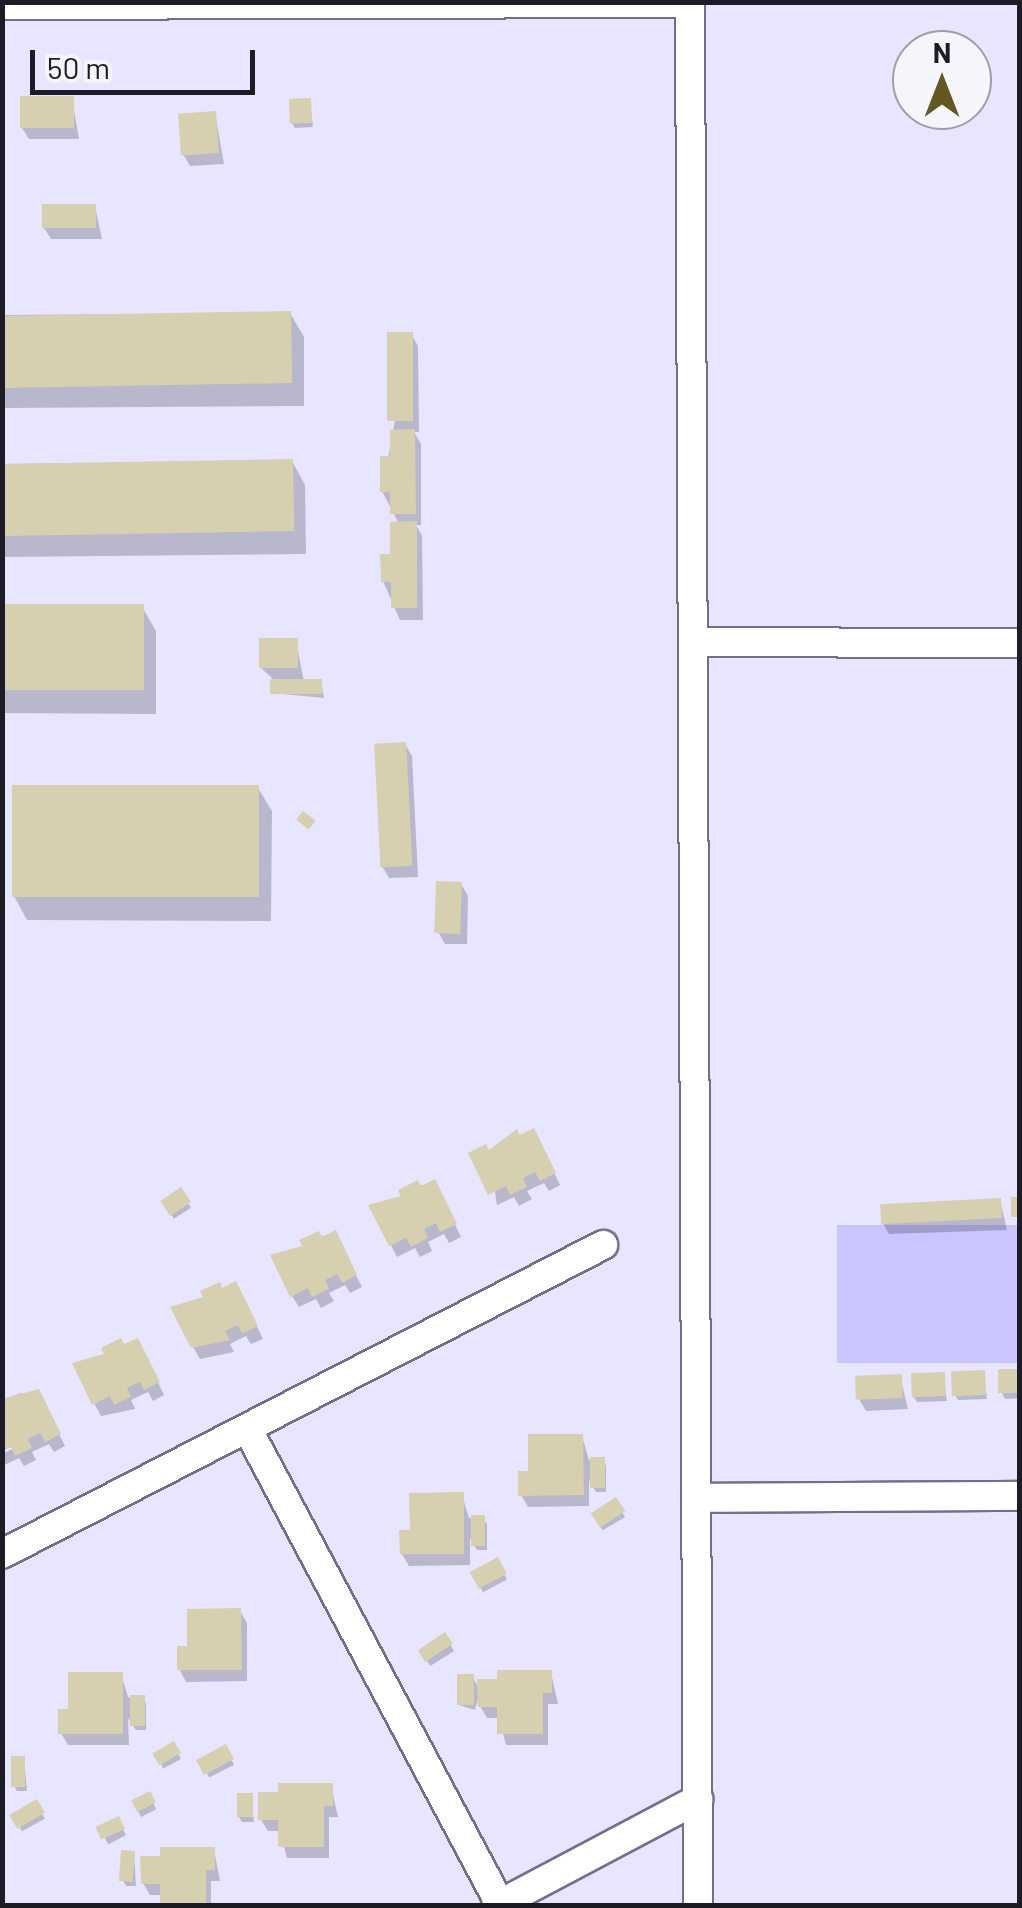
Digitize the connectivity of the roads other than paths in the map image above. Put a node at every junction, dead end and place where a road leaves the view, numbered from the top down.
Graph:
1 (2, 5) edge
2 (693, 642) junction
3 (1020, 643) edge
4 (603, 1245) dead end
5 (247, 1428) junction
6 (1020, 1496) edge
7 (696, 1498) junction
8 (2, 1554) edge
9 (698, 1799) junction
10 (498, 1905) edge
11 (698, 1906) edge

1 - 2 street
2 - 3 street
2 - 7 street
4 - 5 street
5 - 8 street
5 - 10 street
6 - 7 street
7 - 9 street
9 - 10 street
9 - 11 street

